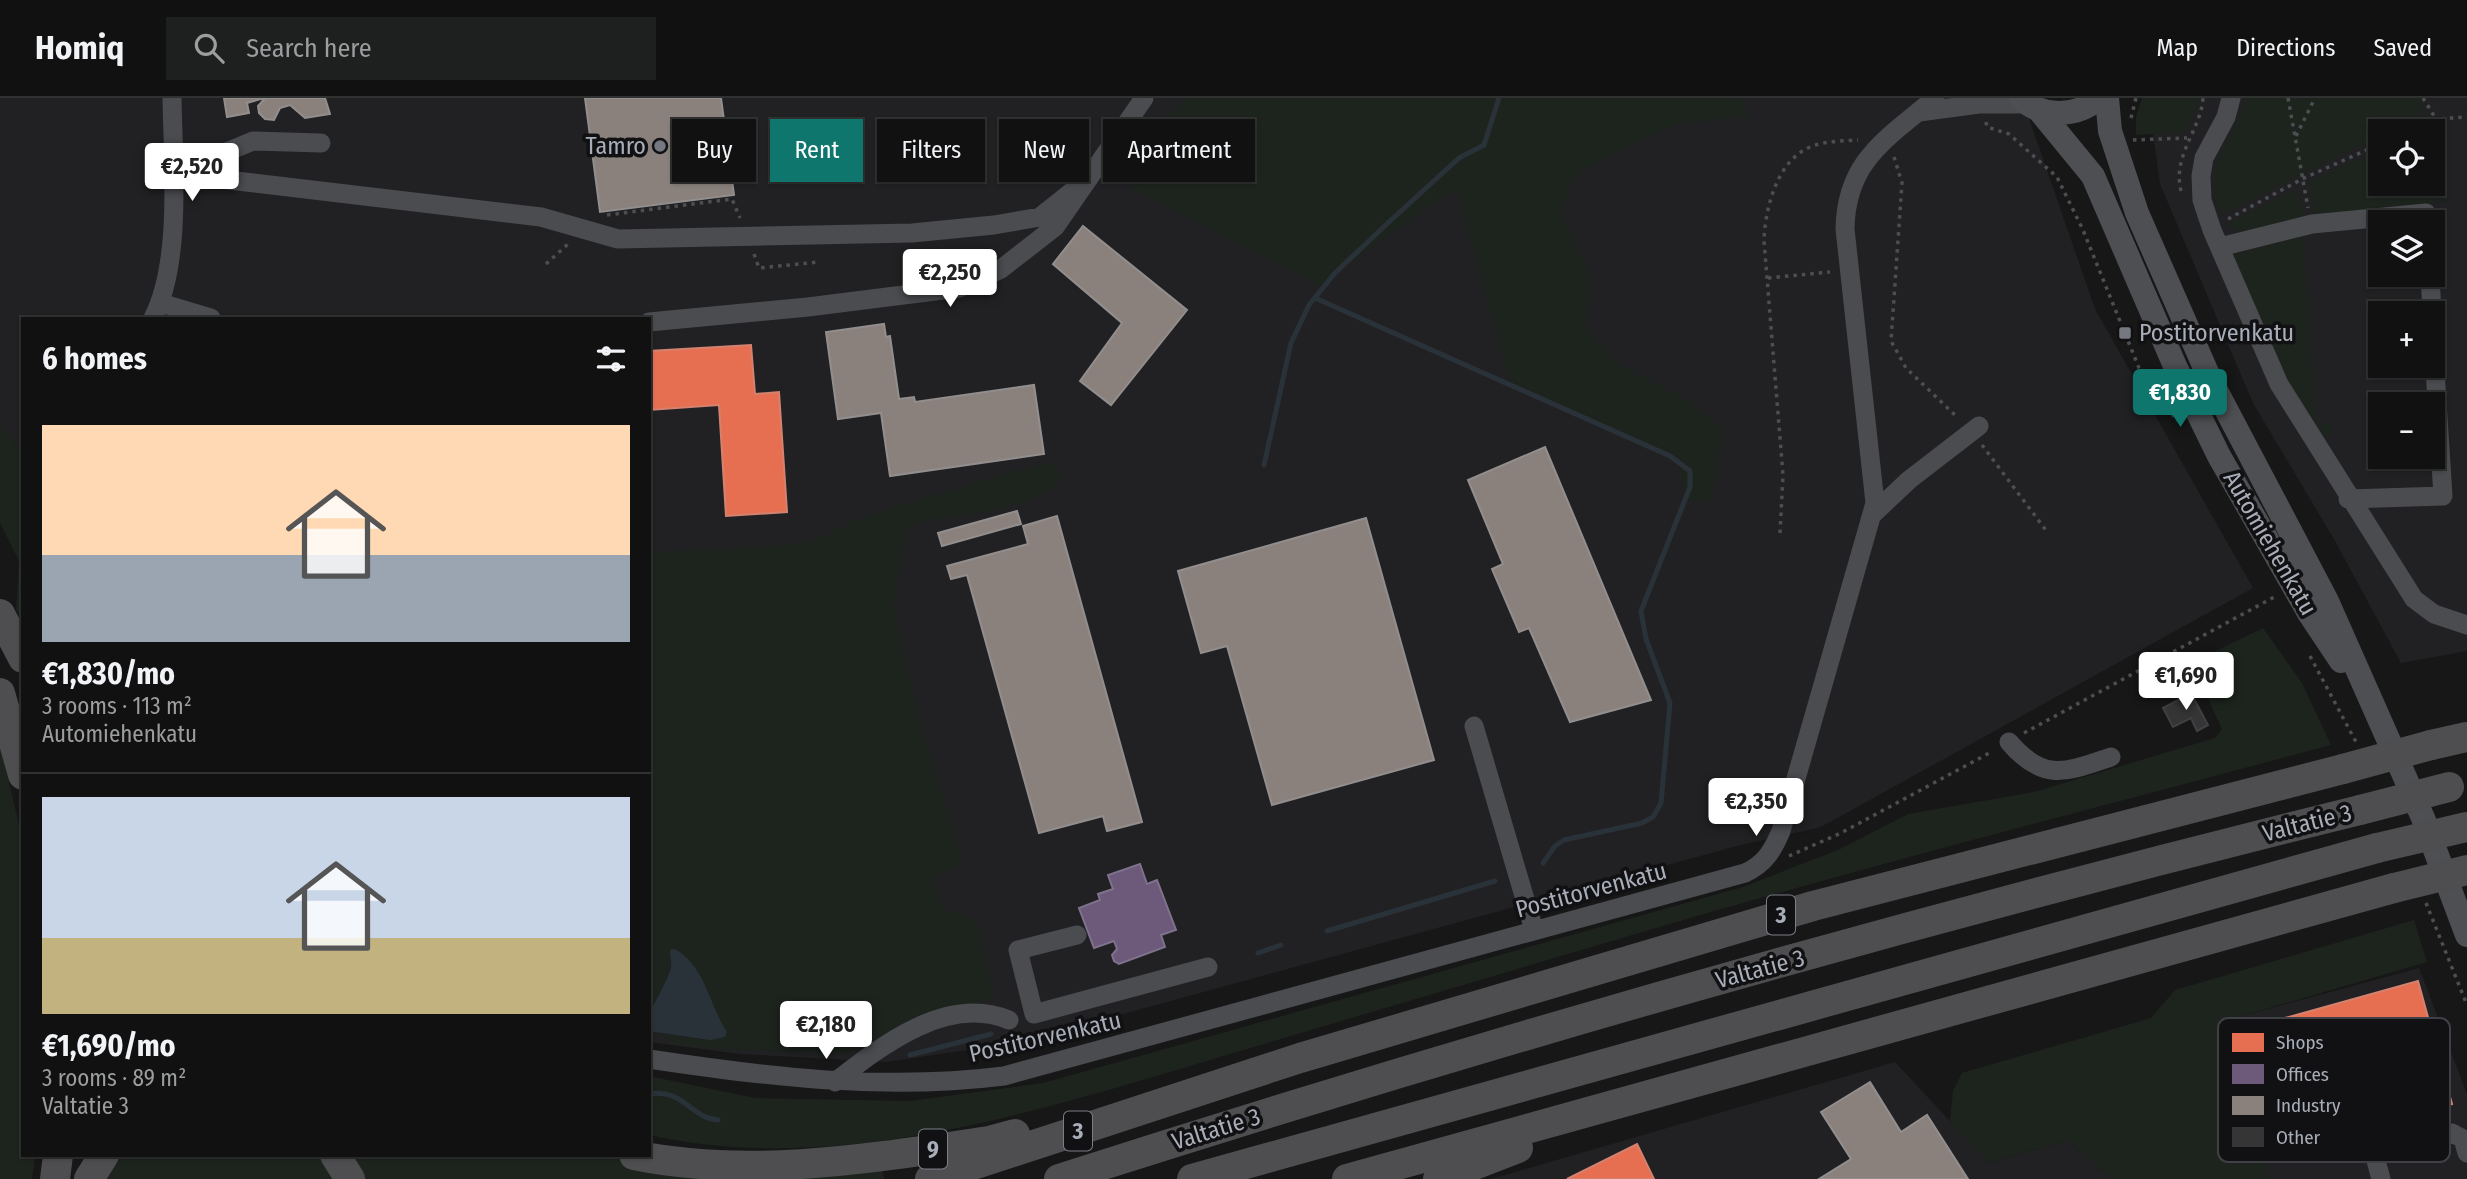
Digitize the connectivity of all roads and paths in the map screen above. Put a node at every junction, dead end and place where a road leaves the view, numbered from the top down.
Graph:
1 (173, 98) edge
2 (1144, 98) edge
3 (1935, 98) edge
4 (2099, 98) edge
5 (2107, 98) edge
6 (2231, 98) edge
7 (2288, 98) edge
8 (2315, 98) edge
9 (2424, 99) edge
10 (1979, 104) junction
11 (2029, 104) edge
12 (1918, 112) junction
13 (2467, 117) edge
14 (2435, 119) edge
15 (2445, 119) edge
16 (2188, 138) dead end
17 (2295, 138) junction
18 (1884, 139) junction
19 (2131, 140) dead end
20 (321, 143) dead end
21 (2368, 149) edge
22 (1089, 178) edge
23 (2302, 179) junction
24 (1084, 182) edge
25 (1086, 182) edge
26 (2368, 219) edge
27 (2312, 224) junction
28 (2216, 239) junction
29 (1850, 270) junction
30 (1768, 278) junction
31 (157, 311) edge
32 (203, 317) edge
33 (651, 322) edge
34 (2436, 378) edge
35 (2179, 424) dead end
36 (1975, 429) junction
37 (2348, 499) junction
38 (1873, 514) junction
39 (1780, 533) dead end
40 (2048, 533) dead end
41 (2271, 584) dead end
42 (2277, 595) dead end
43 (0, 614) edge
44 (2467, 625) edge
45 (21, 654) edge
46 (0, 694) edge
47 (2377, 714) junction
48 (1474, 726) dead end
49 (2467, 737) edge
50 (2009, 742) dead end
51 (2112, 757) dead end
52 (21, 768) edge
53 (2458, 785) edge
54 (2466, 827) edge
55 (2467, 870) edge
56 (1534, 930) junction
57 (1077, 935) dead end
58 (2467, 935) edge
59 (1208, 967) dead end
60 (1009, 1020) dead end
61 (651, 1059) edge
62 (835, 1082) junction
63 (1226, 1083) junction
64 (1584, 1114) junction
65 (2450, 1133) edge
66 (2467, 1153) edge
67 (58, 1157) edge
68 (103, 1157) edge
69 (336, 1157) edge
70 (645, 1157) edge
71 (2376, 1162) edge
72 (55, 1179) edge
73 (89, 1179) edge
74 (350, 1179) edge
75 (930, 1179) edge
76 (1059, 1179) edge
77 (1192, 1179) edge
78 (1347, 1179) edge
79 (1438, 1179) edge
80 (2381, 1179) edge

1 - 31 street
2 - 22 street
3 - 12 street, Postitorvenkatu
4 - 11 main road
5 - 47 main road, Automiehenkatu
6 - 28 street
7 - 17 path
8 - 17 path
9 - 14 path
10 - 11 street
10 - 12 street
10 - 35 path
11 - 47 main road, Automiehenkatu
12 - 18 street, Postitorvenkatu
13 - 15 path
16 - 19 path
17 - 23 path
18 - 29 street, Postitorvenkatu
18 - 30 path
18 - 36 path
20 - 24 street
21 - 23 path
23 - 27 path
23 - 28 path
25 - 33 street
26 - 27 street
27 - 28 street
28 - 37 street
29 - 30 path
29 - 38 street, Postitorvenkatu
30 - 39 path
31 - 32 street
34 - 37 street
36 - 38 street
36 - 40 path
37 - 44 street
38 - 56 street, Postitorvenkatu
41 - 42 path
43 - 45 highway
46 - 52 highway
47 - 58 main road, Automiehenkatu
48 - 56 street
49 - 63 highway, 3, bridge
50 - 51 street
53 - 76 highway, Valtatie 3, bridge
54 - 77 highway, Valtatie 3, bridge
55 - 64 highway, bridge
56 - 62 street, Postitorvenkatu
57 - 59 street
60 - 62 street
61 - 62 street, Postitorvenkatu
63 - 70 highway, 9
63 - 75 highway, 3
64 - 78 highway
64 - 79 highway
65 - 66 street
67 - 72 highway
68 - 73 highway
69 - 74 highway
71 - 80 street

